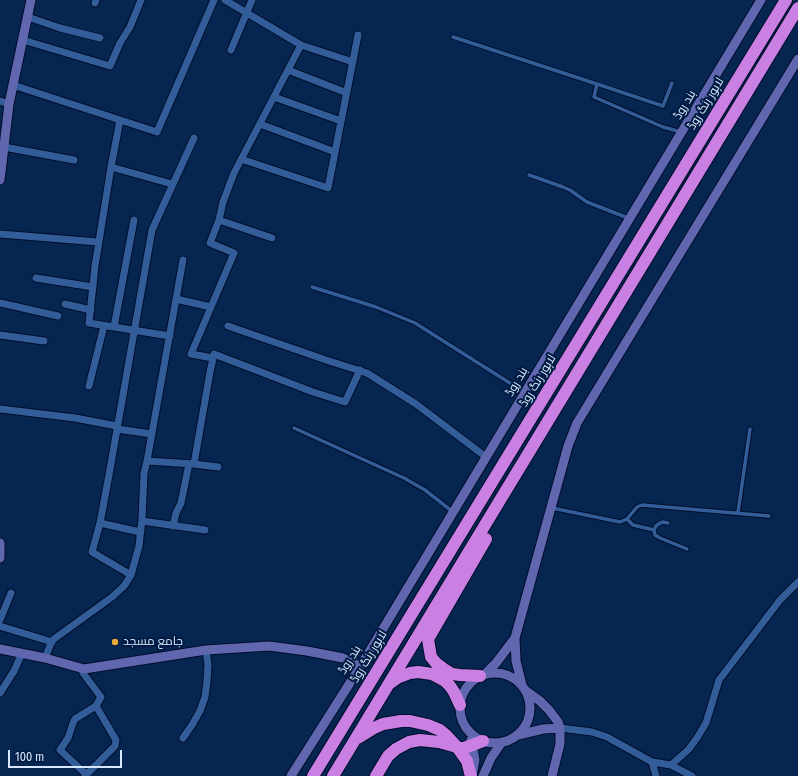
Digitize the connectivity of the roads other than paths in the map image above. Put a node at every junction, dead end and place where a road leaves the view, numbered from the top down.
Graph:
1 (31, 0) edge
2 (141, 0) edge
3 (214, 0) edge
4 (225, 0) edge
5 (252, 0) edge
6 (761, 0) edge
7 (786, 0) edge
8 (798, 8) edge
9 (247, 13) junction
10 (28, 18) junction
11 (358, 35) dead end
12 (453, 37) dead end
13 (100, 38) dead end
14 (23, 40) junction
15 (301, 45) junction
16 (231, 50) dead end
17 (798, 59) edge
18 (353, 62) junction
19 (288, 70) junction
20 (672, 83) dead end
21 (597, 84) junction
22 (13, 85) junction
23 (347, 93) junction
24 (274, 98) junction
25 (0, 101) edge
26 (9, 104) junction
27 (120, 120) junction
28 (341, 121) junction
29 (260, 124) junction
30 (3, 128) edge
31 (682, 132) junction
32 (194, 138) dead end
33 (4, 147) junction
34 (335, 152) junction
35 (241, 159) junction
36 (74, 160) dead end
37 (111, 166) junction
38 (1, 170) edge
39 (529, 175) dead end
40 (0, 180) edge
41 (172, 184) junction
42 (630, 219) junction
43 (134, 220) dead end
44 (219, 220) junction
45 (0, 234) edge
46 (272, 238) dead end
47 (98, 242) junction
48 (183, 260) dead end
49 (36, 278) dead end
50 (93, 287) junction
51 (312, 287) dead end
52 (176, 299) junction
53 (0, 303) edge
54 (65, 304) dead end
55 (211, 307) junction
56 (91, 310) junction
57 (58, 316) dead end
58 (104, 326) junction
59 (228, 326) dead end
60 (114, 328) junction
61 (134, 331) junction
62 (0, 335) edge
63 (170, 336) junction
64 (44, 341) dead end
65 (213, 358) junction
66 (360, 370) junction
67 (89, 386) dead end
68 (525, 392) junction
69 (0, 409) edge
70 (117, 428) junction
71 (294, 428) dead end
72 (750, 429) dead end
73 (152, 434) junction
74 (538, 437) junction
75 (486, 457) junction
76 (147, 461) junction
77 (191, 464) junction
78 (218, 467) dead end
79 (551, 508) junction
80 (453, 512) junction
81 (738, 512) junction
82 (769, 516) dead end
83 (626, 519) junction
84 (142, 521) junction
85 (100, 523) junction
86 (668, 523) dead end
87 (173, 526) junction
88 (205, 530) dead end
89 (654, 530) junction
90 (140, 532) junction
91 (0, 543) edge
92 (687, 549) dead end
93 (0, 557) edge
94 (131, 575) junction
95 (798, 582) edge
96 (11, 593) dead end
97 (0, 620) edge
98 (0, 626) edge
99 (515, 638) junction
100 (52, 642) junction
101 (0, 649) edge
102 (206, 650) junction
103 (22, 653) junction
104 (45, 658) junction
105 (360, 667) junction
106 (84, 669) junction
107 (482, 675) junction
108 (386, 688) junction
109 (524, 688) junction
110 (0, 693) edge
111 (460, 705) junction
112 (96, 706) junction
113 (560, 728) junction
114 (338, 735) junction
115 (518, 735) junction
116 (183, 738) dead end
117 (355, 740) junction
118 (502, 742) junction
119 (478, 743) junction
120 (457, 747) junction
121 (649, 761) junction
122 (669, 765) junction
123 (655, 774) edge
124 (86, 775) edge
125 (291, 776) edge
126 (304, 776) edge
127 (313, 776) edge
128 (332, 776) edge
129 (376, 776) edge
130 (471, 776) edge
131 (483, 776) edge
132 (552, 776) edge
133 (692, 776) edge

1 - 10 main road
2 - 14 street
3 - 27 street
4 - 9 street
5 - 9 street
6 - 31 main road, بند روڈ
7 - 114 highway, لاہور رنگ روڈ
8 - 74 highway
9 - 15 street
9 - 16 street
10 - 13 street
10 - 14 main road
11 - 18 street
12 - 21 lane
14 - 22 main road
15 - 18 street
15 - 19 street
17 - 79 main road
18 - 23 street
19 - 23 street
19 - 24 street
20 - 21 lane
21 - 31 lane
22 - 26 main road
22 - 27 street
23 - 28 street
24 - 28 street
24 - 29 street
25 - 26 street
26 - 30 main road
27 - 37 street
28 - 34 street
29 - 34 street
29 - 35 street
30 - 33 main road
31 - 42 main road, بند روڈ
32 - 41 street
33 - 36 street
33 - 38 main road
34 - 35 street
35 - 44 street
37 - 41 street
37 - 47 street
38 - 40 main road
39 - 42 lane
41 - 61 street
42 - 68 main road, بند روڈ
43 - 60 street
44 - 46 street
44 - 55 street
45 - 47 street
47 - 50 street
48 - 52 street
49 - 50 street
50 - 56 street
51 - 68 lane
52 - 55 street
52 - 63 street
53 - 57 street
54 - 56 street
55 - 65 street
56 - 58 street
58 - 60 street
58 - 67 street
59 - 66 street
60 - 61 street
61 - 63 street
61 - 70 street
62 - 64 street
63 - 73 street
65 - 66 street
65 - 77 street
66 - 75 street
68 - 75 main road, بند روڈ
69 - 70 street
70 - 73 street
70 - 85 street
71 - 80 lane
72 - 81 lane
73 - 76 street
74 - 107 highway
74 - 108 highway
75 - 80 main road, بند روڈ
76 - 77 street
76 - 84 street
77 - 78 street
77 - 87 street
79 - 83 lane
79 - 99 main road
80 - 105 main road, بند روڈ
81 - 82 lane
81 - 83 lane
83 - 89 lane
84 - 87 street
84 - 90 street
85 - 90 street
85 - 94 street
86 - 89 lane
87 - 88 street
89 - 92 lane
90 - 94 street
91 - 93 main road
94 - 100 street
95 - 122 street
96 - 97 street
98 - 100 street
99 - 107 main road
99 - 109 main road
100 - 104 street
101 - 103 main road
102 - 105 main road
102 - 106 main road
102 - 116 street
103 - 104 main road
103 - 110 street
104 - 106 main road
105 - 125 main road, بند روڈ
106 - 112 street
107 - 109 main road
107 - 111 main road
108 - 111 highway
108 - 117 highway
109 - 113 main road
109 - 115 main road
111 - 119 main road
112 - 124 street
112 - 124 street
113 - 115 main road
113 - 121 street
113 - 132 main road
114 - 126 highway
114 - 127 highway, لاہور رنگ روڈ
115 - 118 main road
117 - 120 highway
117 - 128 highway
118 - 119 main road
118 - 131 main road
119 - 120 highway
119 - 130 main road
120 - 129 highway
120 - 130 highway
121 - 122 street
121 - 123 street
122 - 133 street

